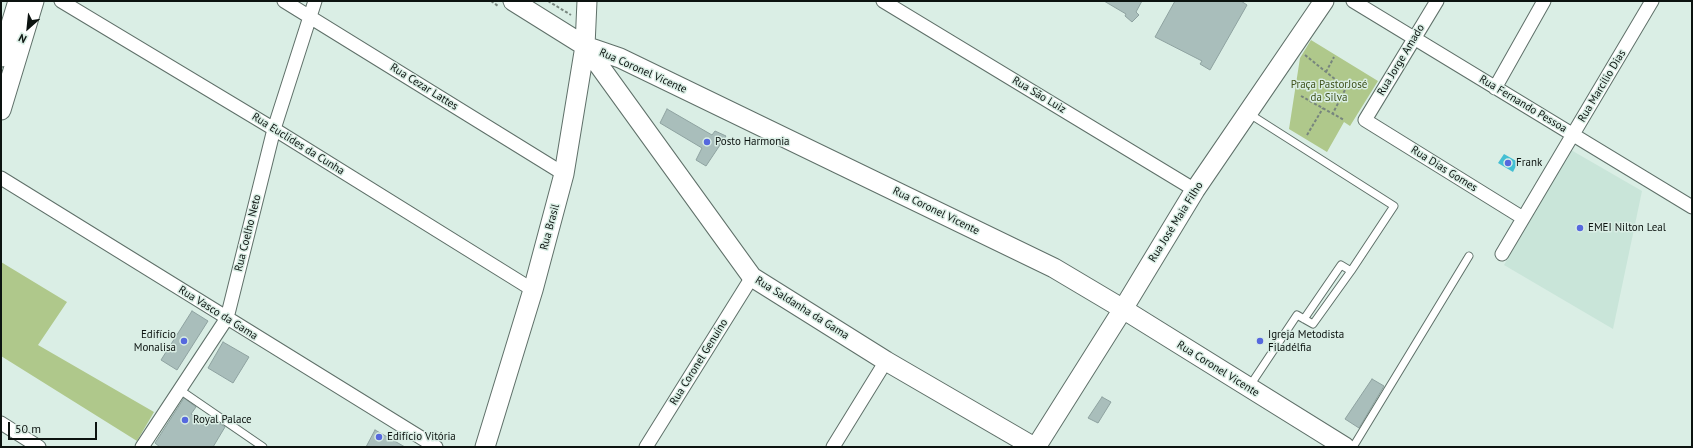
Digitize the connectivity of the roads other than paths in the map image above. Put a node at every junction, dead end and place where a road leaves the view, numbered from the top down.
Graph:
1 (18, 1) edge
2 (34, 1) edge
3 (61, 1) edge
4 (284, 1) edge
5 (315, 1) edge
6 (513, 1) edge
7 (587, 1) edge
8 (883, 1) edge
9 (1324, 1) edge
10 (1353, 1) edge
11 (1437, 1) edge
12 (1544, 1) edge
13 (1652, 1) edge
14 (311, 17) junction
15 (1414, 38) junction
16 (585, 46) junction
17 (1, 57) edge
18 (1495, 88) junction
19 (1, 110) edge
20 (1247, 113) junction
21 (1365, 120) joint
22 (274, 129) junction
23 (1573, 135) junction
24 (564, 174) junction
25 (1, 178) edge
26 (1195, 190) junction
27 (1692, 207) edge
28 (1523, 218) junction
29 (1502, 254) dead end
30 (1468, 256) dead end
31 (1352, 271) junction
32 (752, 277) junction
33 (533, 290) junction
34 (1123, 309) junction
35 (227, 318) junction
36 (1304, 319) junction
37 (886, 361) junction
38 (1249, 388) junction
39 (180, 390) junction
40 (1, 423) edge
41 (39, 447) edge
42 (142, 447) edge
43 (263, 447) edge
44 (436, 447) edge
45 (485, 447) edge
46 (646, 447) edge
47 (833, 447) edge
48 (1035, 447) edge
49 (1345, 447) edge
50 (1353, 447) edge

1 - 17 street
2 - 19 street
3 - 22 street, Rua Euclides da Cunha
4 - 14 street, Rua Cezar Lattes
5 - 14 street, Rua Coelho Neto
6 - 16 street, Rua Coronel Vicente
7 - 16 street, Rua Brasil
8 - 26 street, Rua São Luiz
9 - 20 street, Rua José Maia Filho
10 - 15 street, Rua Fernando Pessoa
11 - 15 street, Rua Jorge Amado
12 - 18 street
13 - 23 street, Rua Marcílio Dias
14 - 22 street, Rua Coelho Neto
14 - 24 street, Rua Cezar Lattes
15 - 18 street, Rua Fernando Pessoa
15 - 21 street, Rua Jorge Amado
16 - 24 street, Rua Brasil
16 - 32 street, Rua Saldanha da Gama
16 - 34 street, Rua Coronel Vicente
18 - 23 street, Rua Fernando Pessoa
20 - 26 street, Rua José Maia Filho
20 - 31 lane
21 - 28 street, Rua Dias Gomes
22 - 33 street, Rua Euclides da Cunha
22 - 35 street, Rua Coelho Neto
23 - 27 street, Rua Fernando Pessoa
23 - 28 street, Rua Marcílio Dias
24 - 33 street, Rua Brasil
25 - 35 street, Rua Vasco da Gama
26 - 34 street, Rua José Maia Filho
28 - 29 street, Rua Marcílio Dias
30 - 50 lane
31 - 36 lane
31 - 36 lane
32 - 37 street, Rua Saldanha da Gama
32 - 46 street, Rua Coronel Genuíno
33 - 45 street, Rua Brasil
34 - 38 street, Rua Coronel Vicente
34 - 48 street, Rua José Maia Filho
35 - 39 street, Rua Coelho Neto
35 - 44 street, Rua Vasco da Gama
36 - 38 lane
37 - 47 street
37 - 48 street, Rua Saldanha da Gama
38 - 49 street, Rua Coronel Vicente
39 - 42 street, Rua Coelho Neto
39 - 43 lane
40 - 41 street

